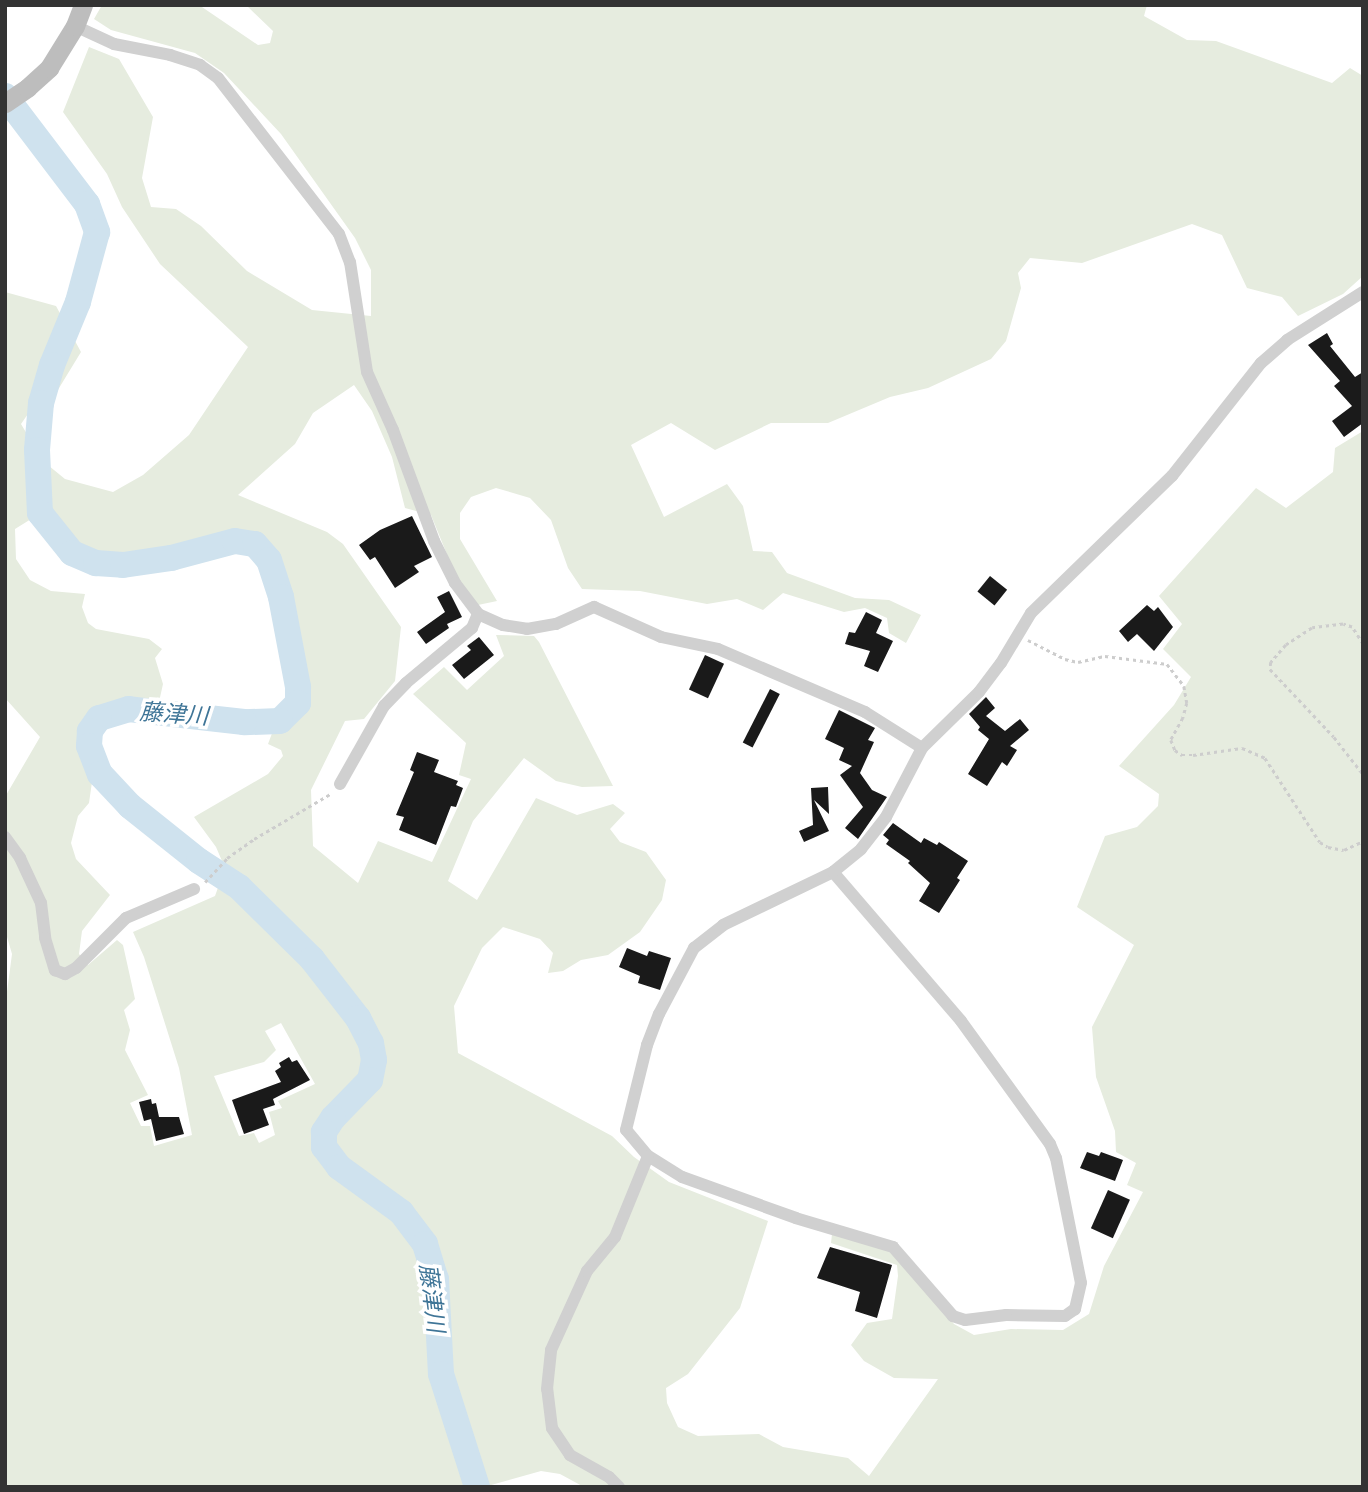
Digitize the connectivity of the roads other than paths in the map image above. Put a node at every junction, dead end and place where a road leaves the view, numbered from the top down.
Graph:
1 (83, 5) edge
2 (75, 26) junction
3 (5, 103) edge
4 (1363, 292) edge
5 (478, 614) junction
6 (922, 748) junction
7 (340, 784) road end
8 (5, 837) edge
9 (834, 872) junction
10 (194, 889) dead end
11 (648, 1156) junction
12 (619, 1487) edge

1 - 2 main road
2 - 3 main road
2 - 5 street
4 - 6 street
5 - 6 street
5 - 7 street
6 - 9 street
8 - 10 street
9 - 11 street
9 - 11 street
11 - 12 street

